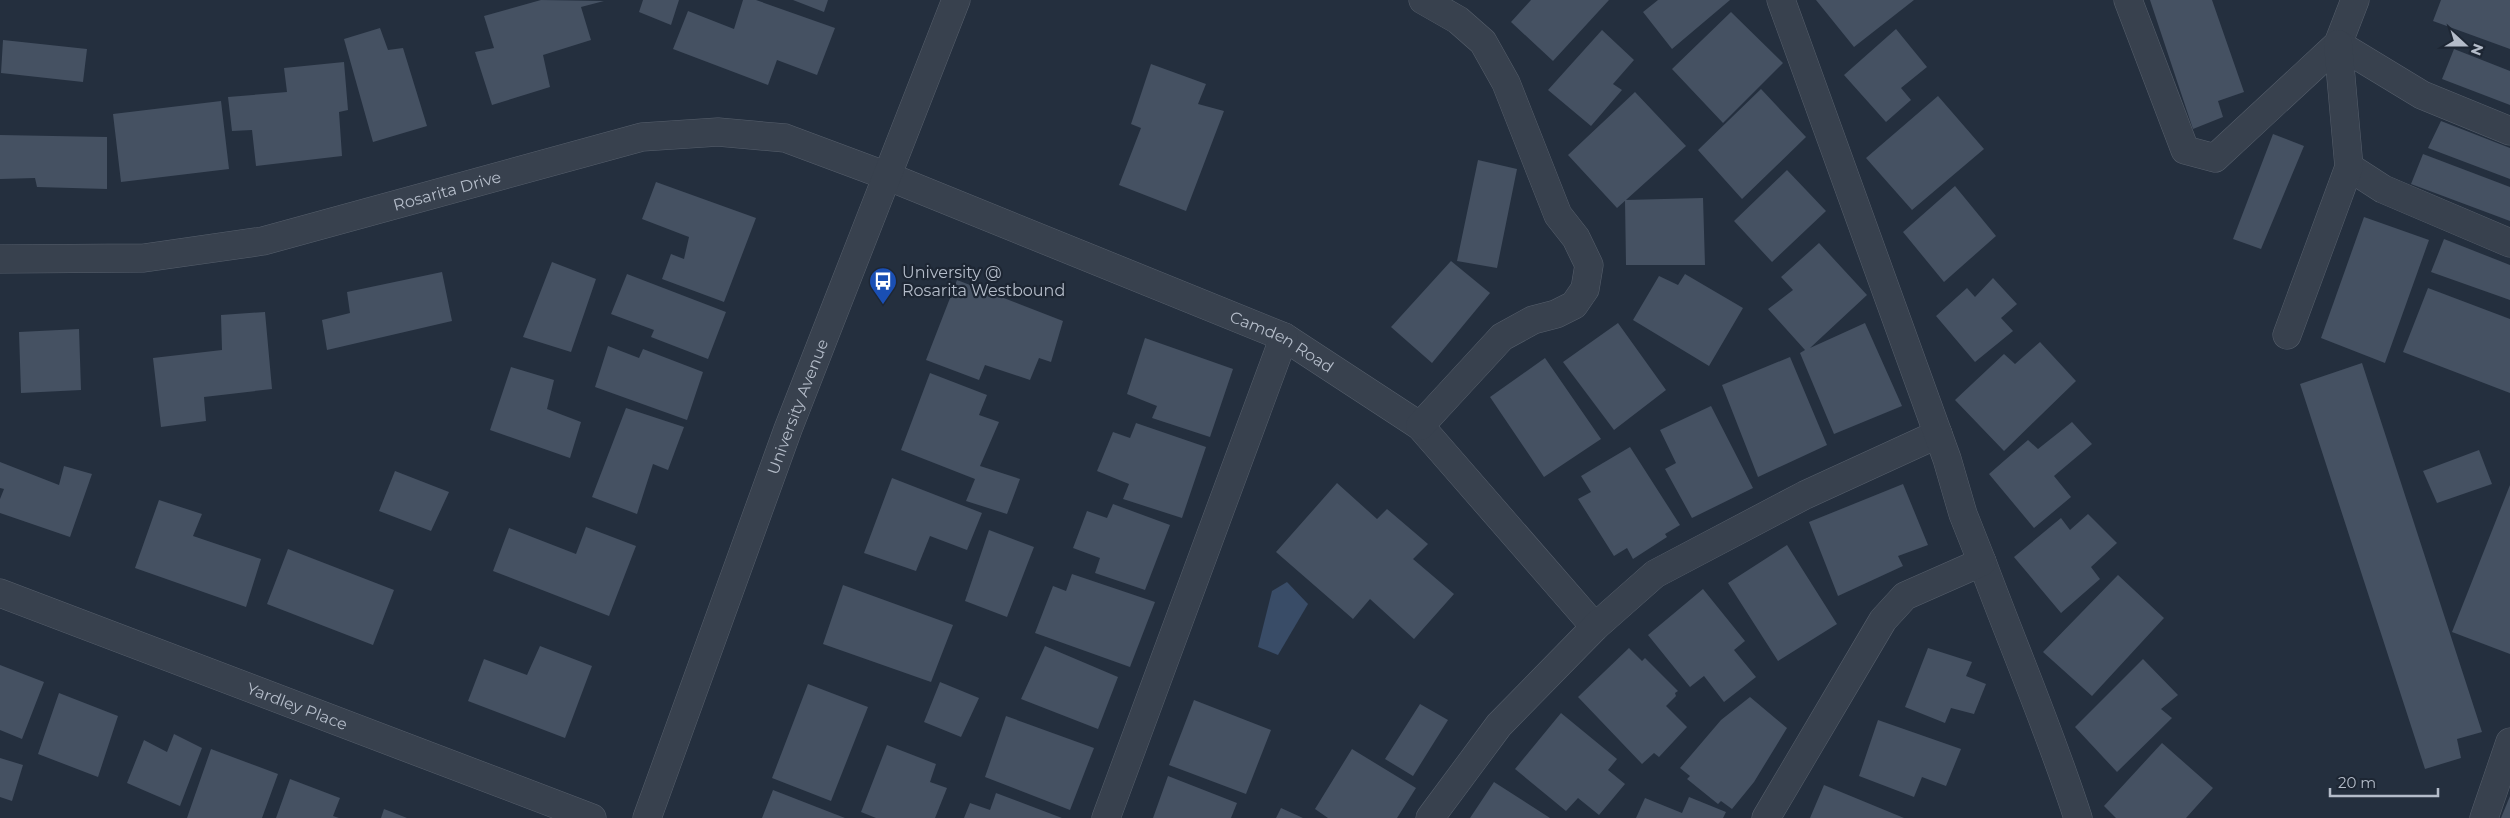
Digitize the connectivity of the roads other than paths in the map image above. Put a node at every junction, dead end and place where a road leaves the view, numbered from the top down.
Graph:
1 (956, 0) edge
2 (1424, 0) edge
3 (1781, 0) edge
4 (2128, 0) edge
5 (2355, 0) edge
6 (2338, 44) junction
7 (2510, 131) edge
8 (2349, 167) junction
9 (887, 176) junction
10 (2510, 242) edge
11 (0, 259) edge
12 (2287, 335) dead end
13 (1284, 338) junction
14 (1420, 426) junction
15 (1938, 434) junction
16 (1982, 562) junction
17 (0, 593) edge
18 (1594, 627) junction
19 (2510, 742) edge
20 (592, 818) edge
21 (647, 818) edge
22 (1106, 818) edge
23 (1430, 818) edge
24 (1766, 818) edge
25 (2078, 818) edge
26 (2484, 818) edge

1 - 9 street, University Avenue
2 - 14 street
3 - 15 street
4 - 6 street
5 - 6 street
6 - 7 street
6 - 8 street
8 - 10 street
8 - 12 street
9 - 11 street, Rosarita Drive
9 - 13 street, Camden Road
9 - 21 street, University Avenue
13 - 14 street, Camden Road
13 - 22 street
14 - 18 street, Camden Road
15 - 16 street
15 - 18 street
16 - 24 street
16 - 25 street
17 - 20 street, Yardley Place
18 - 23 street
19 - 26 street

